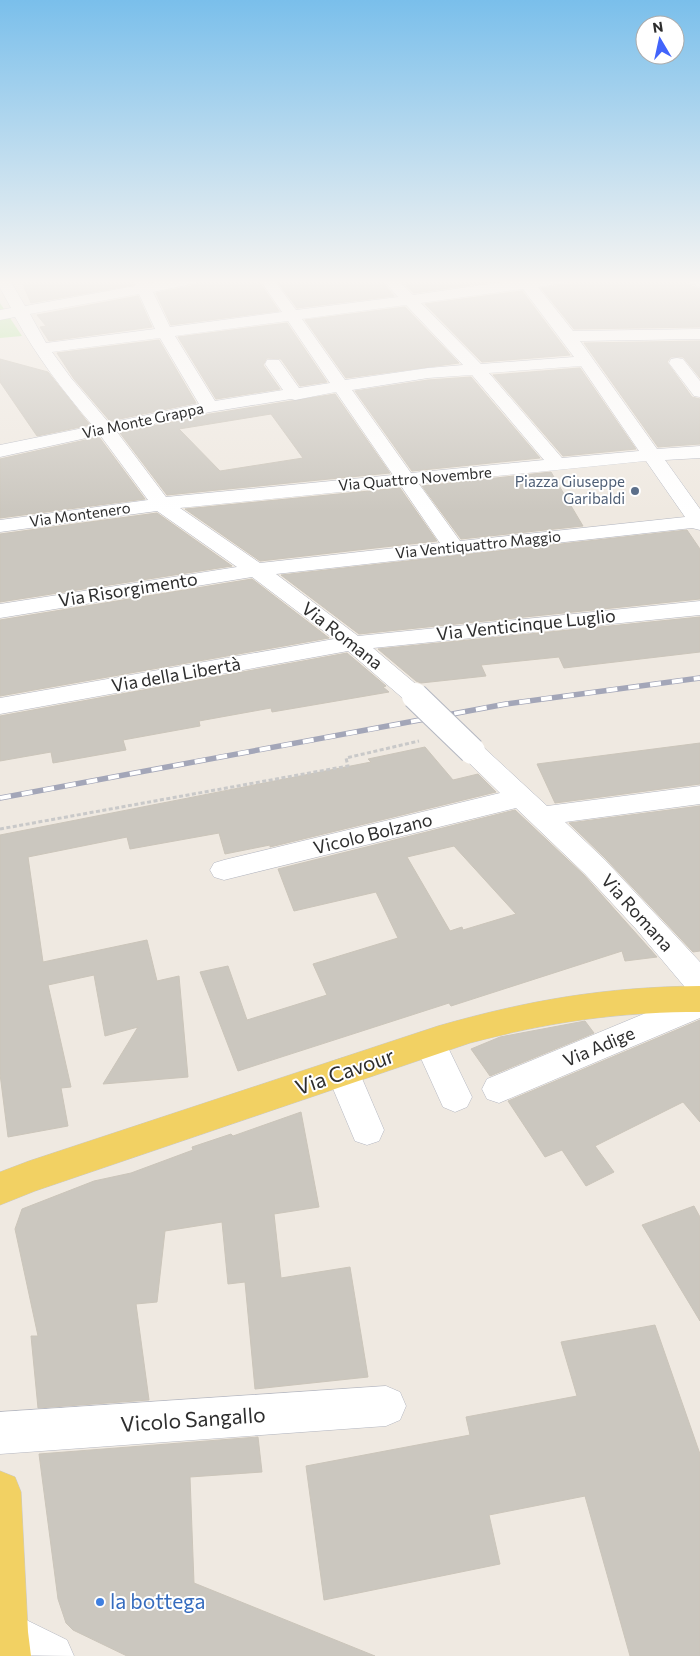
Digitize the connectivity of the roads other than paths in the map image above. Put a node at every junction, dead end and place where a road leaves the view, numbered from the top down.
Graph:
1 (47, 357) edge
2 (180, 357) edge
3 (321, 357) edge
4 (465, 357) edge
5 (582, 357) edge
6 (584, 361) junction
7 (677, 363) dead end
8 (273, 364) dead end
9 (476, 369) junction
10 (341, 386) junction
11 (700, 392) edge
12 (295, 395) junction
13 (210, 407) junction
14 (105, 429) junction
15 (0, 452) edge
16 (700, 452) edge
17 (652, 455) junction
18 (558, 465) junction
19 (405, 480) junction
20 (161, 504) junction
21 (699, 522) edge
22 (0, 526) edge
23 (454, 547) junction
24 (256, 570) junction
25 (700, 608) edge
26 (0, 611) edge
27 (353, 643) junction
28 (0, 706) edge
29 (700, 795) edge
30 (521, 797) junction
31 (542, 816) junction
32 (224, 870) dead end
33 (700, 983) edge
34 (700, 999) edge
35 (700, 1004) edge
36 (430, 1043) junction
37 (343, 1072) junction
38 (499, 1089) dead end
39 (455, 1097) dead end
40 (367, 1130) dead end
41 (0, 1189) edge
42 (386, 1406) dead end
43 (0, 1433) edge
44 (0, 1492) edge
45 (4, 1640) edge
46 (51, 1656) edge

1 - 14 street, Via Romana
2 - 13 street
3 - 10 street
4 - 9 street
5 - 6 street
6 - 9 street, Via Monte Grappa
6 - 17 street
7 - 11 street
8 - 12 street
9 - 10 street, Via Monte Grappa
9 - 18 street
10 - 12 street, Via Monte Grappa
10 - 19 street
12 - 13 street, Via Monte Grappa
13 - 14 street, Via Monte Grappa
14 - 15 street, Via Monte Grappa
14 - 20 street, Via Romana
16 - 17 street, Via Quattro Novembre
17 - 18 street, Via Quattro Novembre
17 - 21 street
18 - 19 street, Via Quattro Novembre
19 - 20 street, Via Quattro Novembre
19 - 23 street
20 - 22 street, Via Montenero
20 - 24 street, Via Romana
21 - 23 street, Via Ventiquattro Maggio
23 - 24 street, Via Ventiquattro Maggio
24 - 26 street, Via Risorgimento
24 - 27 street, Via Romana
25 - 27 street, Via Venticinque Luglio
27 - 28 street, Via della Libertà
27 - 30 street, Via Romana, bridge
29 - 31 street
30 - 31 street, Via Romana
30 - 32 street, Vicolo Bolzano
31 - 33 street, Via Romana
34 - 36 main road, Via Cavour
35 - 38 street, Via Adige
36 - 37 main road, Via Cavour
36 - 39 street
37 - 40 street
37 - 41 main road, Via Cavour
42 - 43 street, Vicolo Sangallo
44 - 45 main road
45 - 46 street

